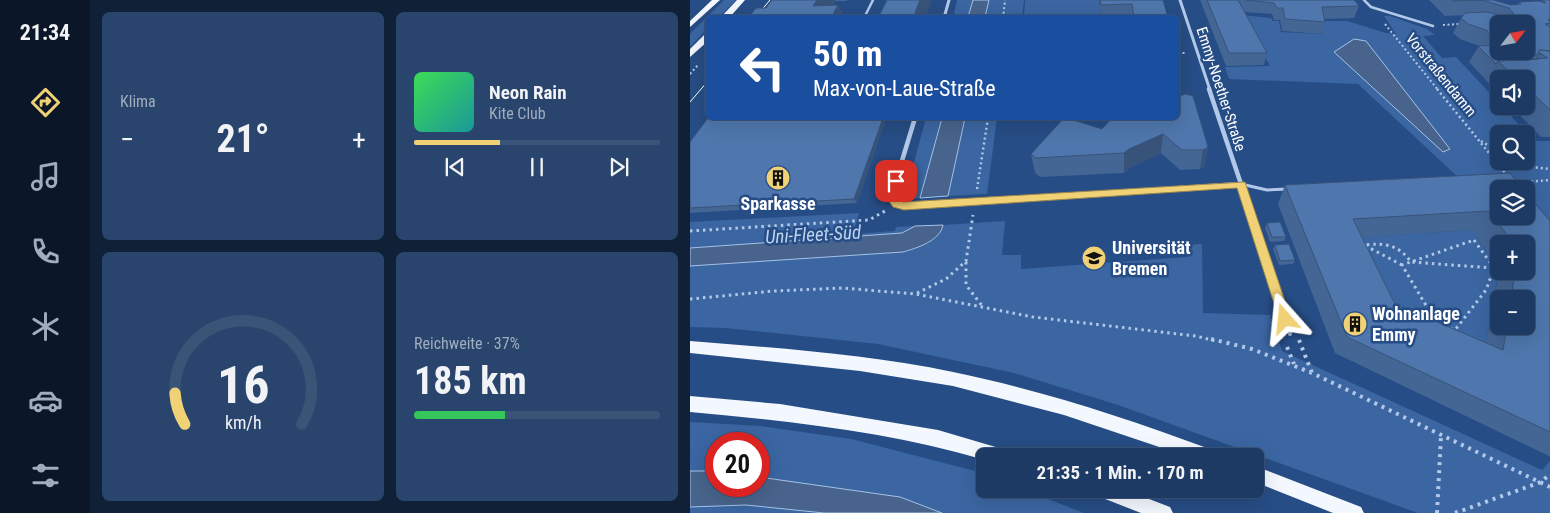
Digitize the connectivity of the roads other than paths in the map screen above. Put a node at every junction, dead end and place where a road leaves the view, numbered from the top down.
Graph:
1 (716, 0) edge
2 (740, 0) edge
3 (872, 0) edge
4 (949, 0) edge
5 (1180, 0) edge
6 (1364, 0) edge
7 (727, 15) edge
8 (865, 15) edge
9 (945, 15) edge
10 (690, 25) edge
11 (1433, 26) road end
12 (705, 39) edge
13 (690, 54) edge
14 (914, 120) edge
15 (1241, 184) junction
16 (1296, 189) edge
17 (1290, 334) road end
18 (690, 348) edge
19 (690, 404) edge
20 (1185, 448) edge
21 (976, 449) edge
22 (1264, 478) edge
23 (1124, 498) edge
24 (1349, 512) edge
25 (1164, 513) edge

1 - 10 main road
2 - 7 main road
3 - 8 lane
4 - 9 street
5 - 15 street, Emmy-Noether-Straße
6 - 11 lane
12 - 13 main road
14 - 15 street
15 - 16 lane
15 - 17 lane
18 - 20 main road
19 - 21 main road
22 - 24 main road
23 - 25 main road

